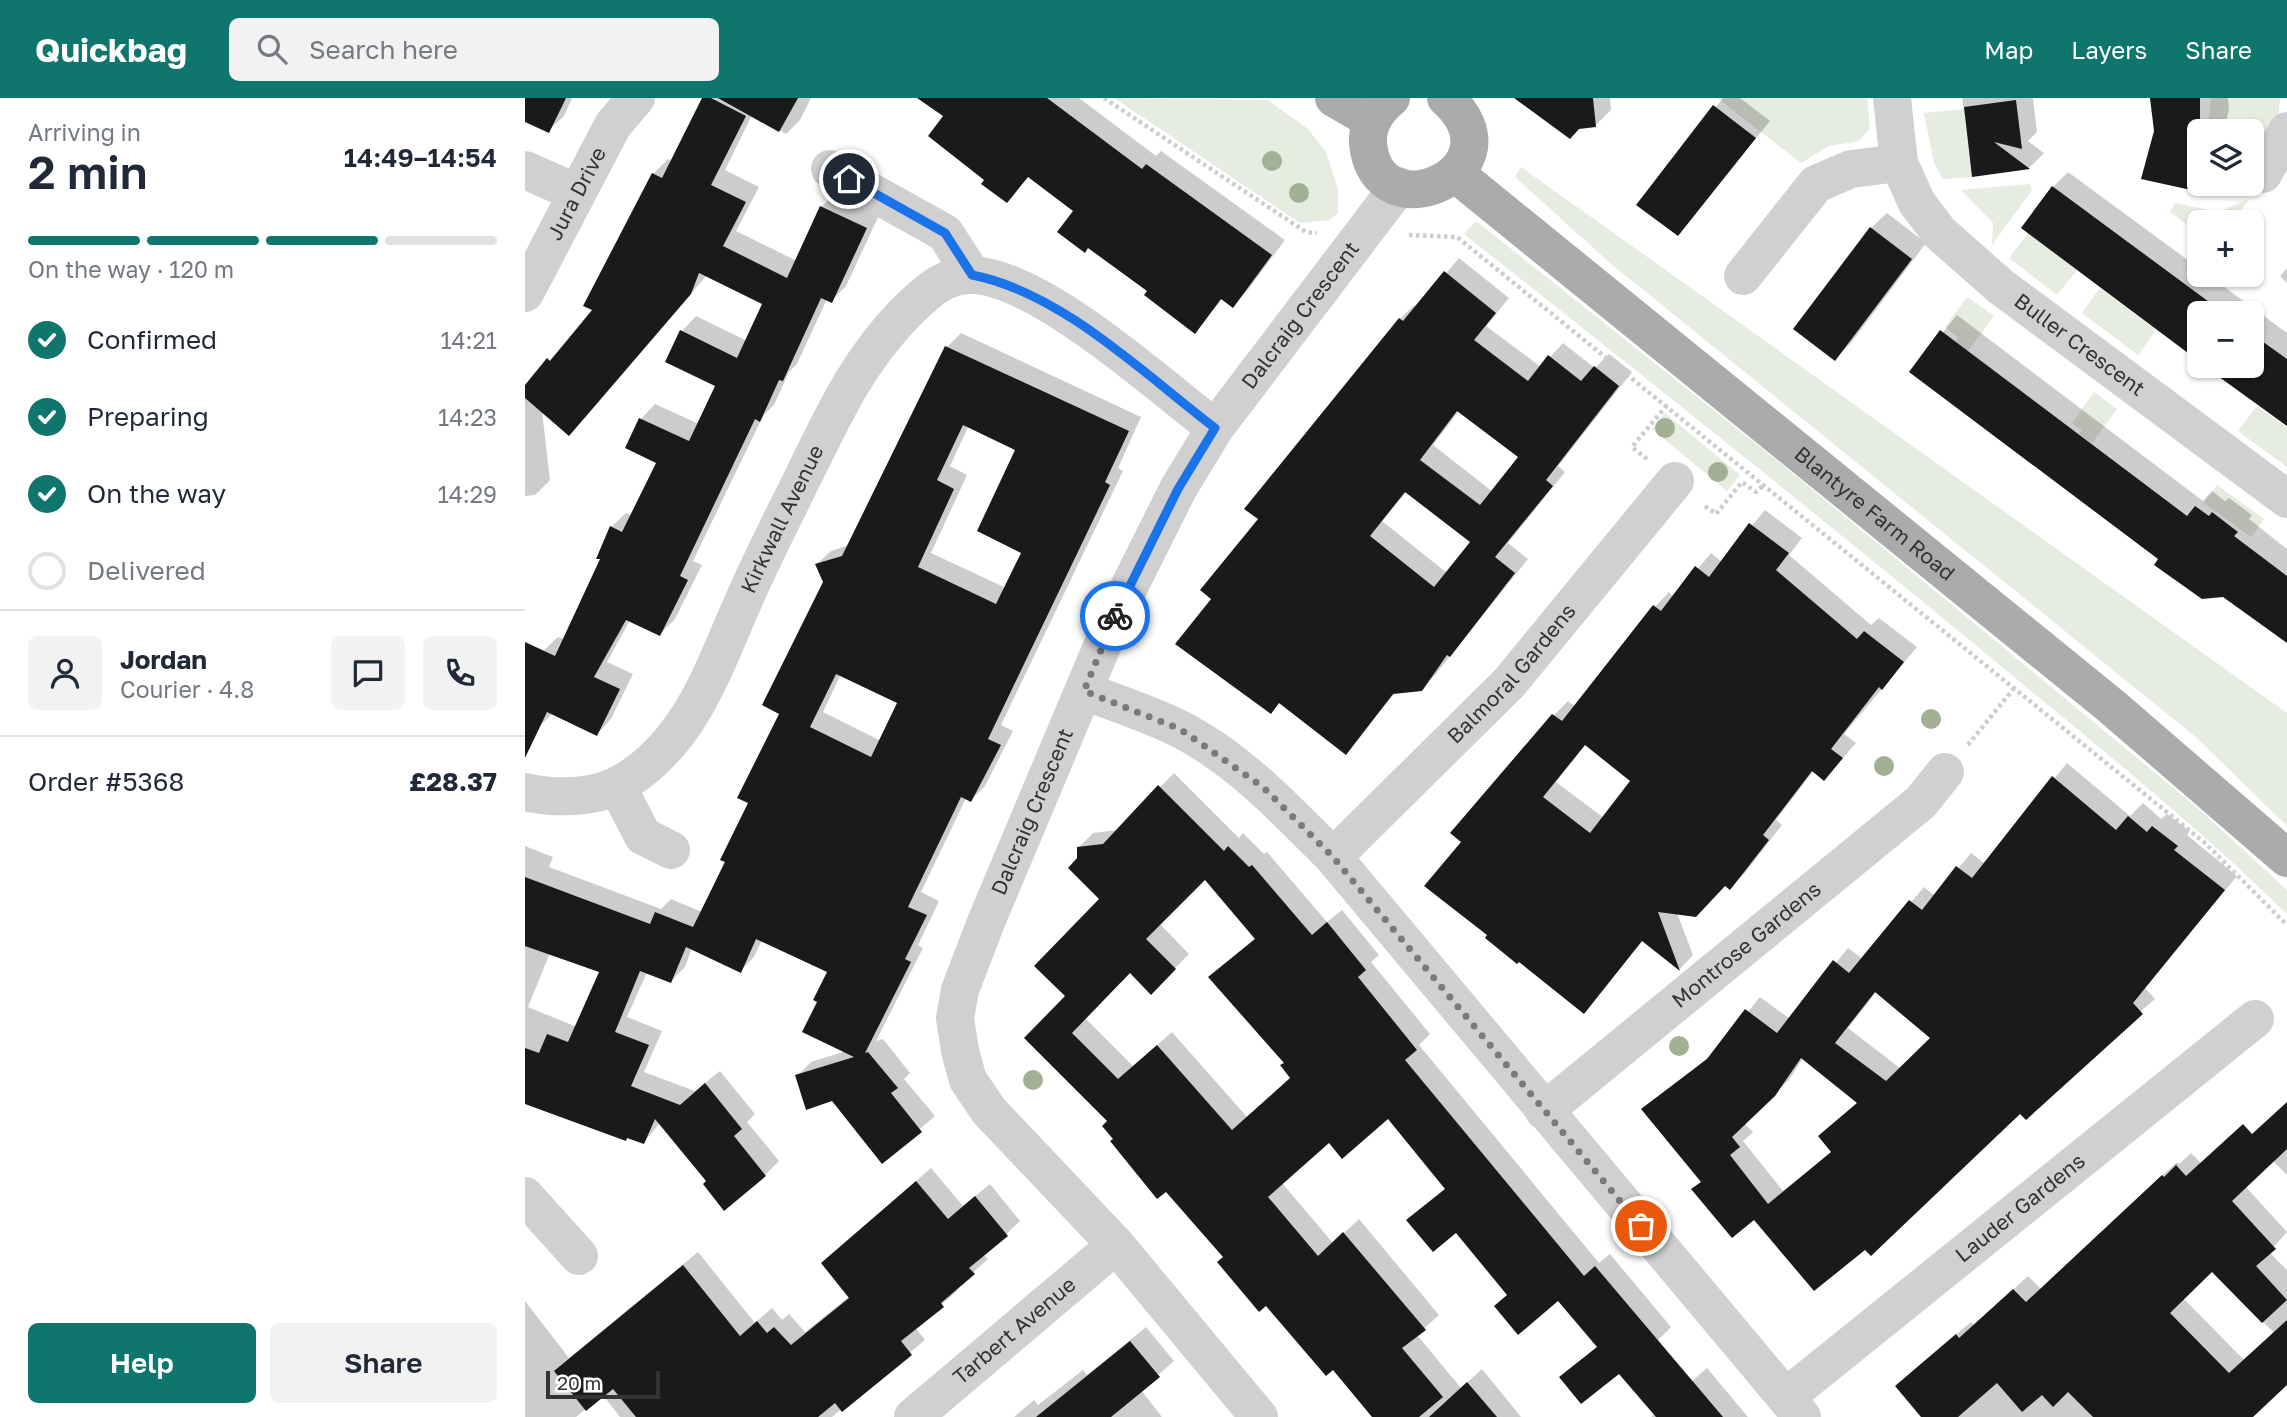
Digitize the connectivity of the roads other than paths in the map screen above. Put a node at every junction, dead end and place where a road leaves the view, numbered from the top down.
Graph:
1 (636, 98) edge
2 (1334, 98) edge
3 (1446, 98) edge
4 (1892, 98) edge
5 (1382, 109) edge
6 (2287, 131) edge
7 (1899, 163) junction
8 (830, 169) dead end
9 (525, 170) edge
10 (2264, 172) edge
11 (1456, 174) junction
12 (1399, 186) junction
13 (577, 193) junction
14 (972, 275) junction
15 (1743, 276) dead end
16 (525, 293) edge
17 (1215, 428) junction
18 (1675, 481) road end
19 (2287, 499) edge
20 (1084, 691) junction
21 (1945, 772) road end
22 (617, 786) junction
23 (525, 792) edge
24 (671, 850) dead end
25 (1333, 857) junction
26 (2287, 858) edge
27 (2255, 1019) dead end
28 (1544, 1111) junction
29 (525, 1196) edge
30 (1116, 1245) junction
31 (579, 1256) dead end
32 (1794, 1407) edge
33 (913, 1417) edge
34 (1259, 1417) edge

1 - 13 street, Jura Drive
2 - 5 main road
3 - 11 main road
4 - 7 street, Buller Crescent
5 - 12 main road
6 - 10 street
7 - 15 street
7 - 19 street, Buller Crescent
8 - 14 street
9 - 13 street
11 - 12 main road
11 - 26 main road, Blantyre Farm Road
12 - 17 street, Dalcraig Crescent
13 - 16 street, Jura Drive
14 - 17 street
14 - 22 street, Kirkwall Avenue
17 - 20 street, Dalcraig Crescent
18 - 25 street, Balmoral Gardens
20 - 25 street
20 - 30 street, Dalcraig Crescent
21 - 28 street, Montrose Gardens
22 - 23 street, Kirkwall Avenue
22 - 24 street
25 - 28 street
27 - 32 street, Lauder Gardens
28 - 32 street
29 - 31 street
30 - 33 street, Tarbert Avenue
30 - 34 street, Dalcraig Crescent

